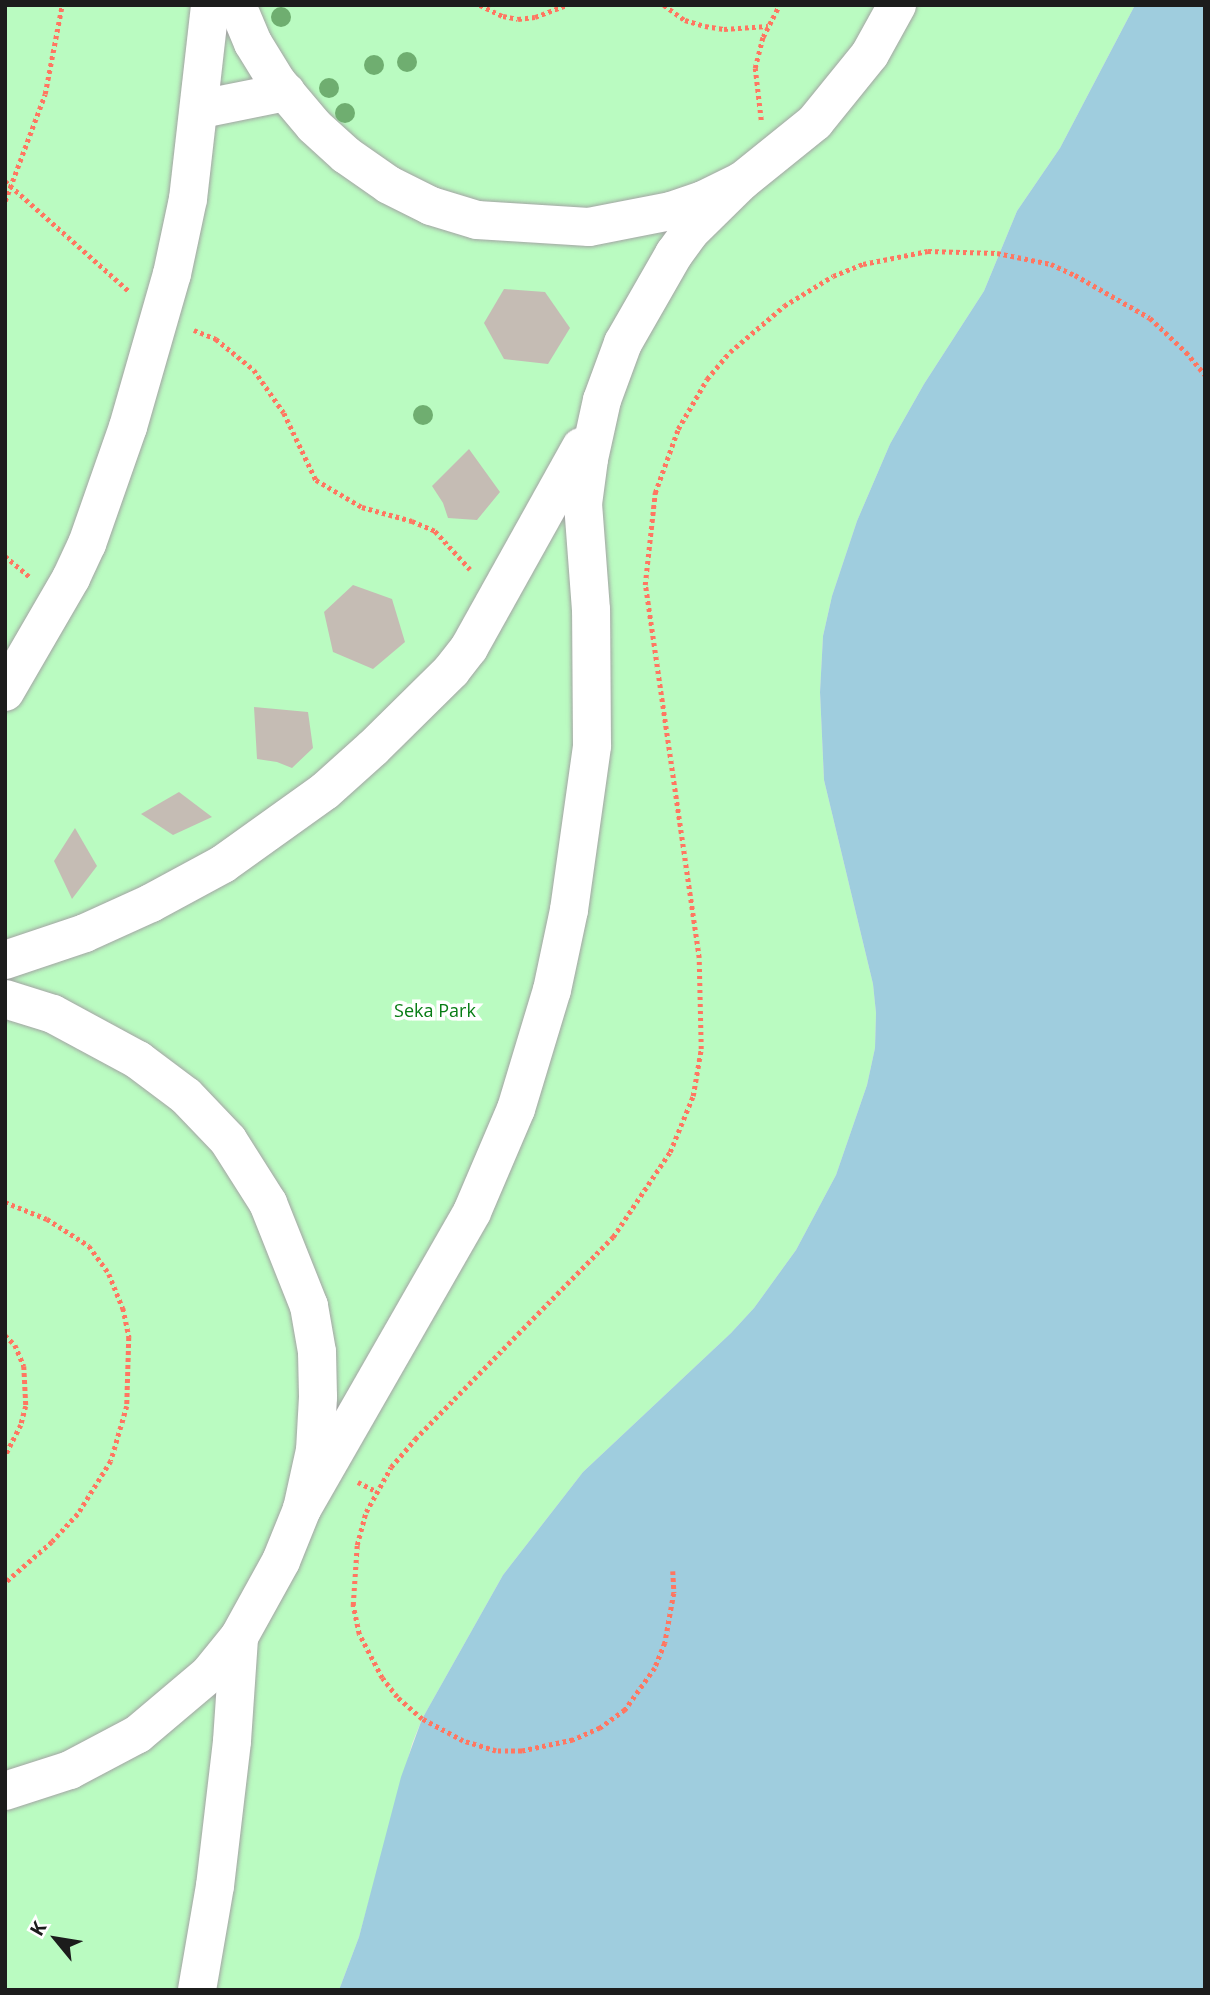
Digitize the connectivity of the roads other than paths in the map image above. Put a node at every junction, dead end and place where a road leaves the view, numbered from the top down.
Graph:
1 (210, 5) edge
2 (237, 5) edge
3 (897, 5) edge
4 (286, 92) junction
5 (201, 110) junction
6 (755, 170) junction
7 (602, 400) junction
8 (5, 692) edge
9 (5, 960) edge
10 (5, 999) edge
11 (302, 1508) junction
12 (239, 1637) junction
13 (5, 1791) edge
14 (197, 1990) edge

1 - 5 street
2 - 4 street
3 - 6 street
4 - 5 street
4 - 6 street
5 - 8 street
6 - 7 street
7 - 9 street
7 - 11 street
10 - 11 street
11 - 12 street
12 - 13 street
12 - 14 street

